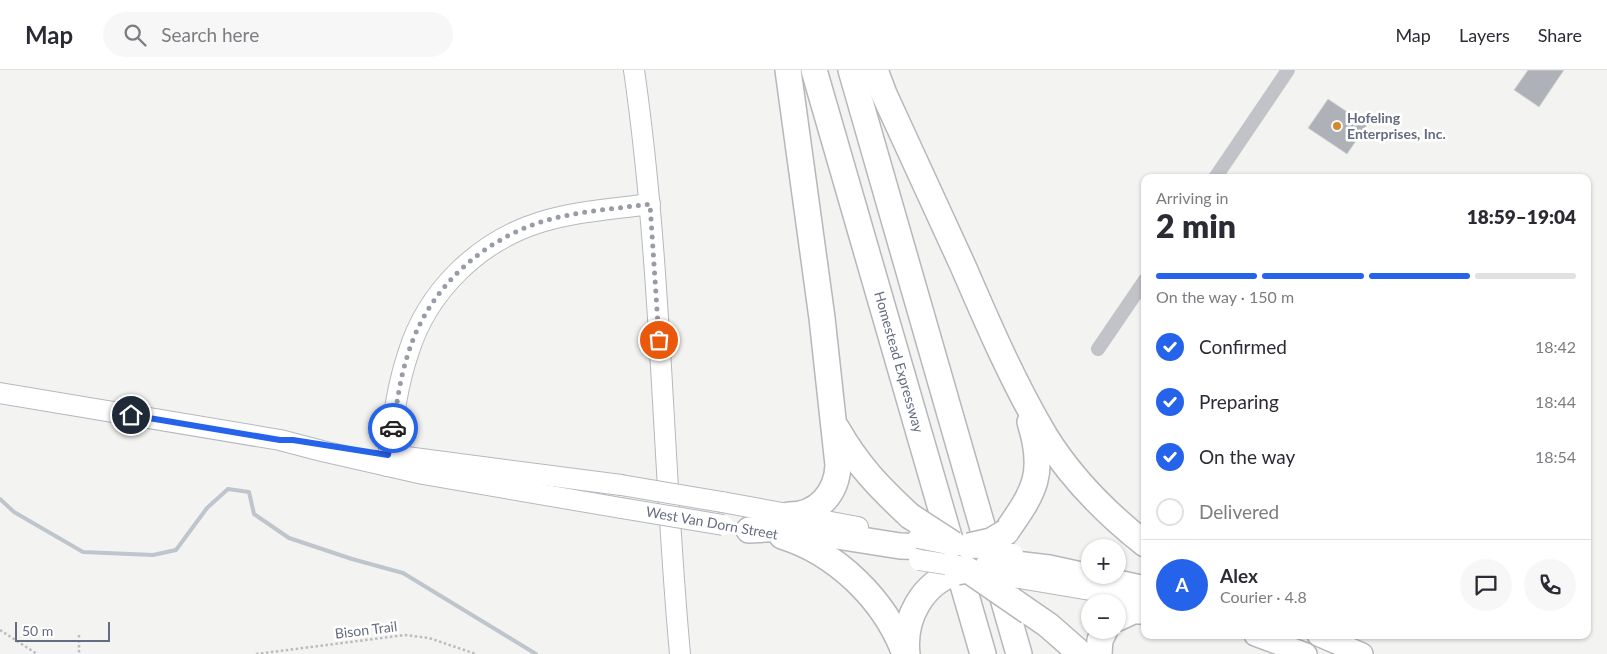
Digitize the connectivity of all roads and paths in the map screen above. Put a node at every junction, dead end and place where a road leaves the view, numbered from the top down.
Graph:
1 (634, 70) edge
2 (788, 70) edge
3 (814, 70) edge
4 (851, 70) edge
5 (875, 70) edge
6 (1288, 70) edge
7 (1218, 174) edge
8 (650, 204) junction
9 (1141, 286) edge
10 (1098, 350) dead end
11 (1020, 391) junction
12 (0, 393) edge
13 (832, 410) junction
14 (387, 460) junction
15 (783, 525) junction
16 (749, 530) junction
17 (1141, 541) edge
18 (963, 553) junction
19 (1081, 567) edge
20 (1126, 576) edge
21 (1141, 579) edge
22 (1141, 588) edge
23 (1141, 602) edge
24 (1141, 611) edge
25 (1126, 614) edge
26 (0, 630) edge
27 (79, 635) dead end
28 (1100, 639) edge
29 (1266, 639) edge
30 (1327, 639) edge
31 (680, 652) edge
32 (36, 654) edge
33 (80, 654) edge
34 (256, 654) edge
35 (476, 654) edge
36 (906, 654) edge
37 (983, 654) edge
38 (1019, 654) edge
39 (1081, 654) edge
40 (1099, 654) edge
41 (1306, 654) edge
42 (1362, 654) edge

1 - 8 main road
2 - 13 highway
3 - 37 highway, Homestead Expressway
4 - 38 highway
5 - 11 highway
6 - 7 street
8 - 14 main road
8 - 31 main road
9 - 10 street
11 - 17 highway
11 - 18 highway
12 - 14 main road, West Van Dorn Street
13 - 15 highway
13 - 18 highway
14 - 15 main road, West Van Dorn Street, bridge
14 - 16 main road, West Van Dorn Street, bridge
15 - 16 main road, West Van Dorn Street
15 - 18 main road, West Van Dorn Street
15 - 36 highway
16 - 18 highway
18 - 19 main road, West Van Dorn Street
18 - 22 highway
18 - 23 main road, West Van Dorn Street
18 - 36 highway, bridge
18 - 39 highway, bridge
20 - 21 main road
24 - 25 highway
26 - 32 path
27 - 33 path
28 - 40 highway
29 - 41 main road
30 - 42 main road
34 - 35 path, Bison Trail

